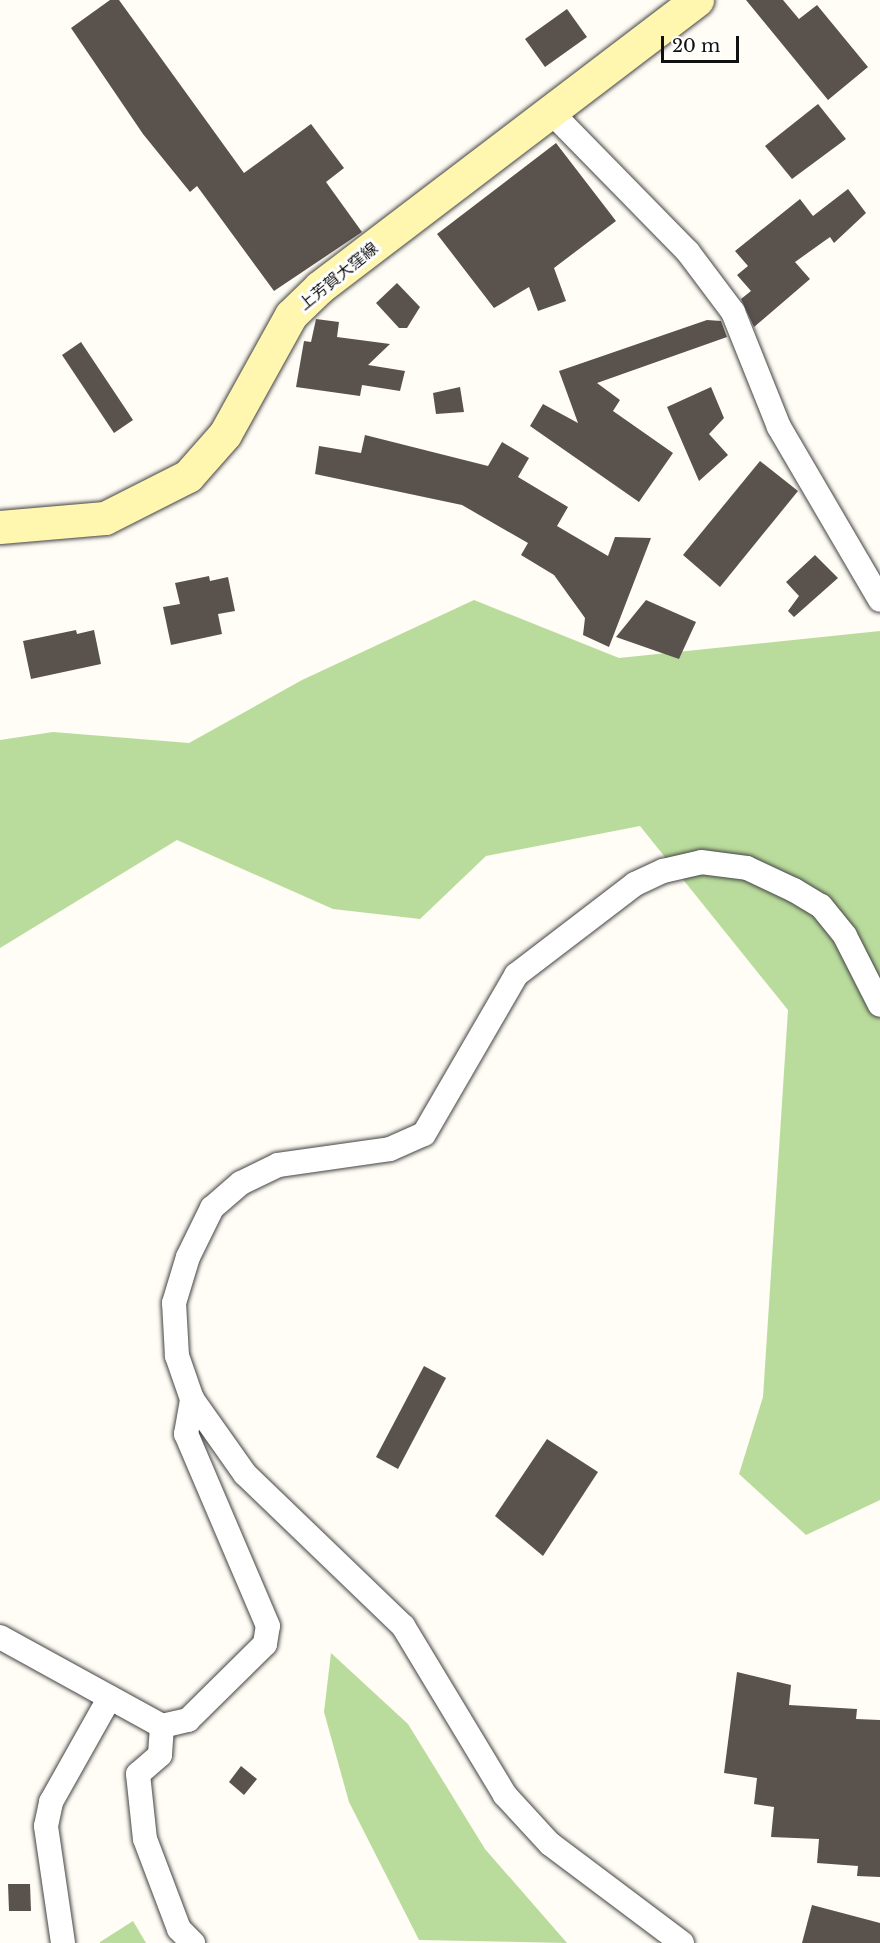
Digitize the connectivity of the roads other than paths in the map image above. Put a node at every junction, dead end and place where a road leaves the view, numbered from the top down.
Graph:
1 (697, 0) edge
2 (550, 111) junction
3 (0, 526) edge
4 (880, 600) edge
5 (880, 1005) edge
6 (192, 1399) junction
7 (0, 1637) edge
8 (110, 1697) junction
9 (162, 1726) junction
10 (63, 1943) edge
11 (193, 1943) edge
12 (682, 1943) edge

1 - 2 main road, 上芳賀大窪線
2 - 3 main road, 上芳賀大窪線
2 - 4 street
5 - 6 street
6 - 9 street
6 - 12 street
7 - 8 street
8 - 9 street
8 - 10 street
9 - 11 street

